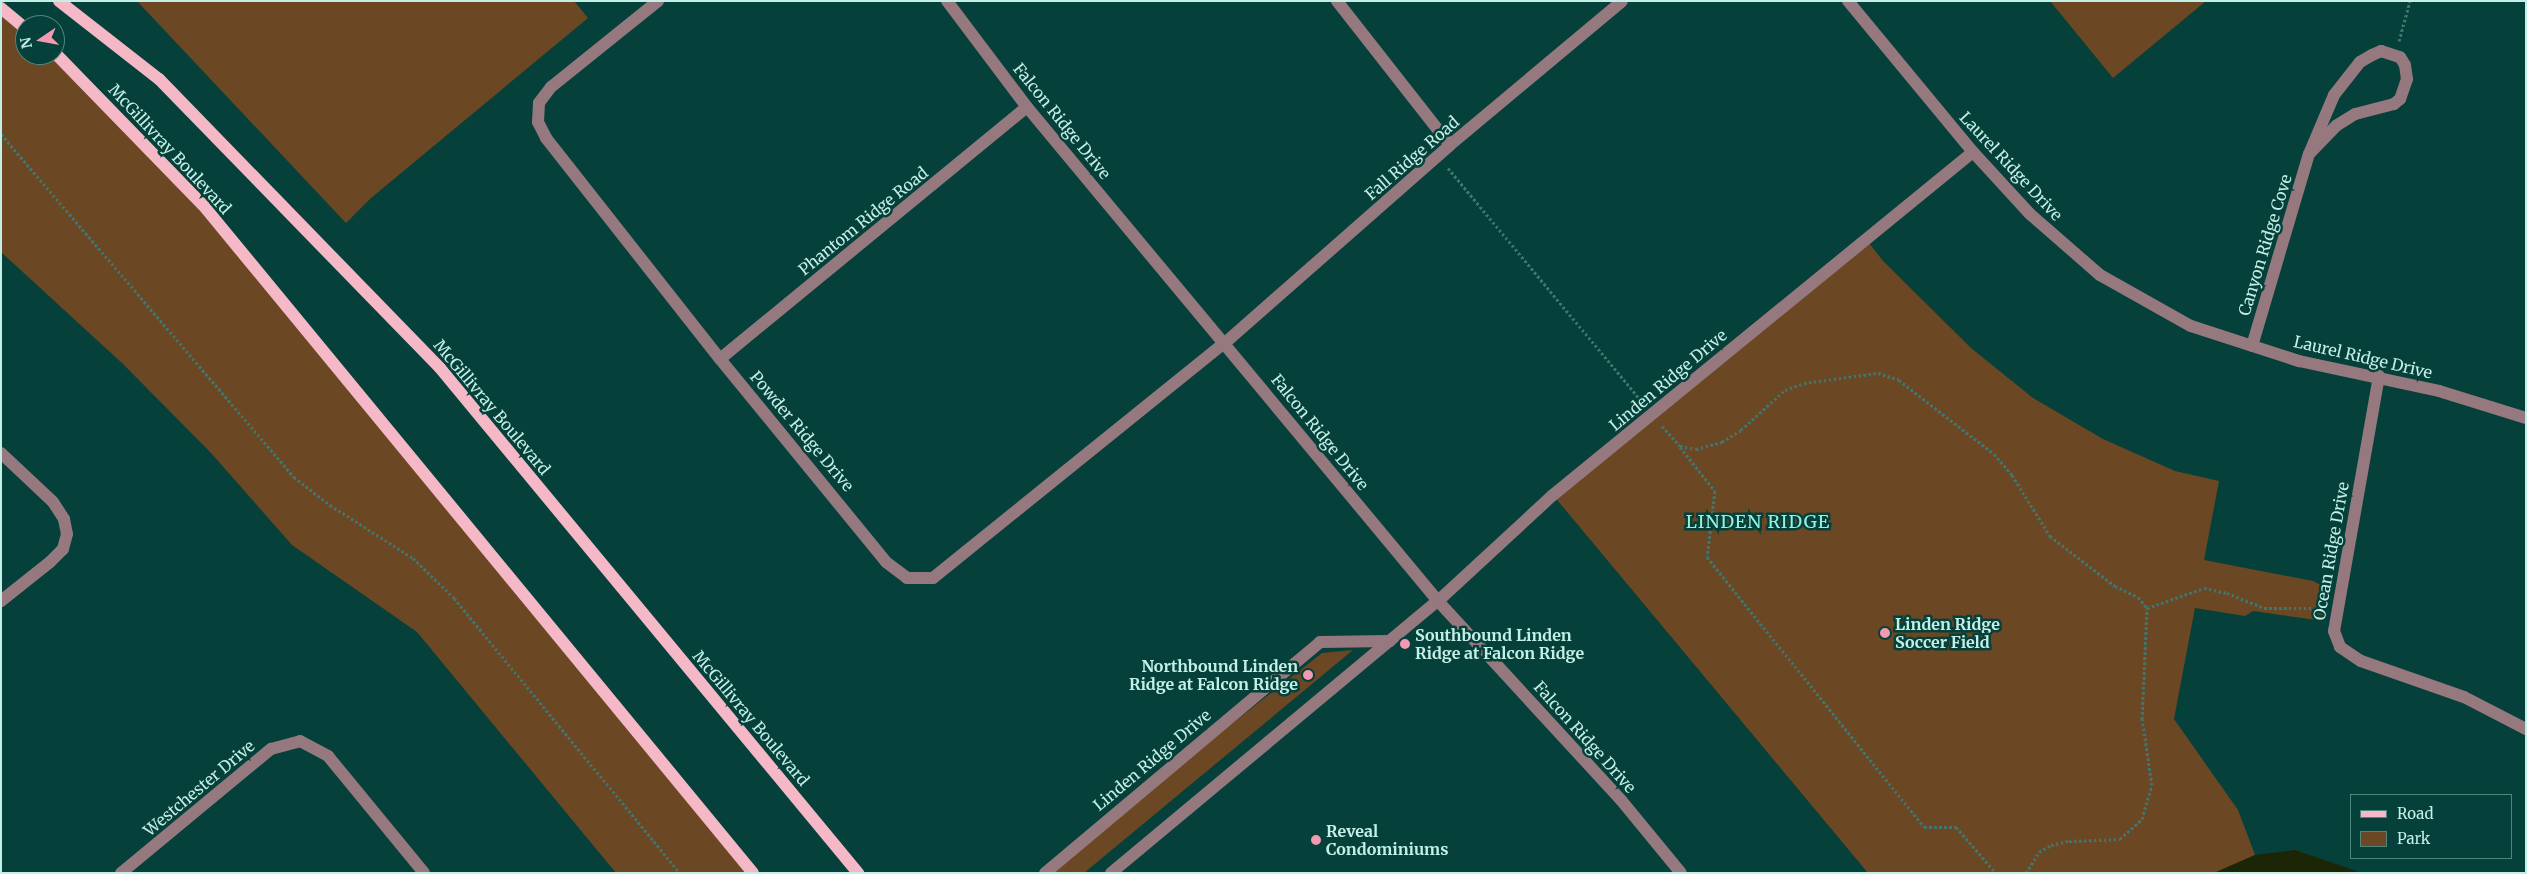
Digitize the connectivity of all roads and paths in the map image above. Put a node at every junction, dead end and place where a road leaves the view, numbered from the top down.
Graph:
1 (59, 1) edge
2 (658, 1) edge
3 (947, 1) edge
4 (1337, 1) edge
5 (1622, 1) edge
6 (1848, 1) edge
7 (2410, 1) edge
8 (1, 8) edge
9 (15, 20) edge
10 (2396, 54) junction
11 (65, 63) edge
12 (1027, 107) junction
13 (1, 134) edge
14 (1450, 145) junction
15 (1973, 152) junction
16 (2309, 154) junction
17 (1226, 342) junction
18 (2252, 346) junction
19 (720, 359) junction
20 (2379, 376) junction
21 (1653, 415) junction
22 (2526, 418) edge
23 (1680, 446) junction
24 (1, 453) edge
25 (1, 601) edge
26 (1438, 601) junction
27 (2336, 607) junction
28 (2147, 608) junction
29 (1390, 641) junction
30 (2526, 729) edge
31 (121, 873) edge
32 (424, 873) edge
33 (680, 873) edge
34 (753, 873) edge
35 (858, 873) edge
36 (1045, 873) edge
37 (1111, 873) edge
38 (1681, 873) edge
39 (1996, 873) edge
40 (2026, 873) edge

1 - 35 main road, McGillivray Boulevard
2 - 19 street, Powder Ridge Drive
3 - 12 street, Falcon Ridge Drive
4 - 14 street
5 - 14 street, Fall Ridge Road
6 - 15 street, Laurel Ridge Drive
7 - 10 path
8 - 9 main road
10 - 16 street, Canyon Ridge Cove
10 - 16 street, Canyon Ridge Cove
11 - 34 main road, McGillivray Boulevard
12 - 17 street, Falcon Ridge Drive
12 - 19 street, Phantom Ridge Road
13 - 33 path
14 - 17 street, Fall Ridge Road
14 - 21 path
15 - 18 street, Laurel Ridge Drive
15 - 21 street, Linden Ridge Drive
16 - 18 street, Canyon Ridge Cove
17 - 19 street, Powder Ridge Drive
17 - 26 street, Falcon Ridge Drive
18 - 20 street, Laurel Ridge Drive
20 - 22 street, Laurel Ridge Drive
20 - 27 street, Ocean Ridge Drive
21 - 23 path
21 - 26 street, Linden Ridge Drive
23 - 28 path
23 - 39 path
24 - 25 street
26 - 29 street, Linden Ridge Drive
26 - 38 street, Falcon Ridge Drive
27 - 28 path
27 - 30 street, Ocean Ridge Drive
28 - 40 path
29 - 36 street, Linden Ridge Drive
29 - 37 street, Linden Ridge Drive
31 - 32 street, Westchester Drive

